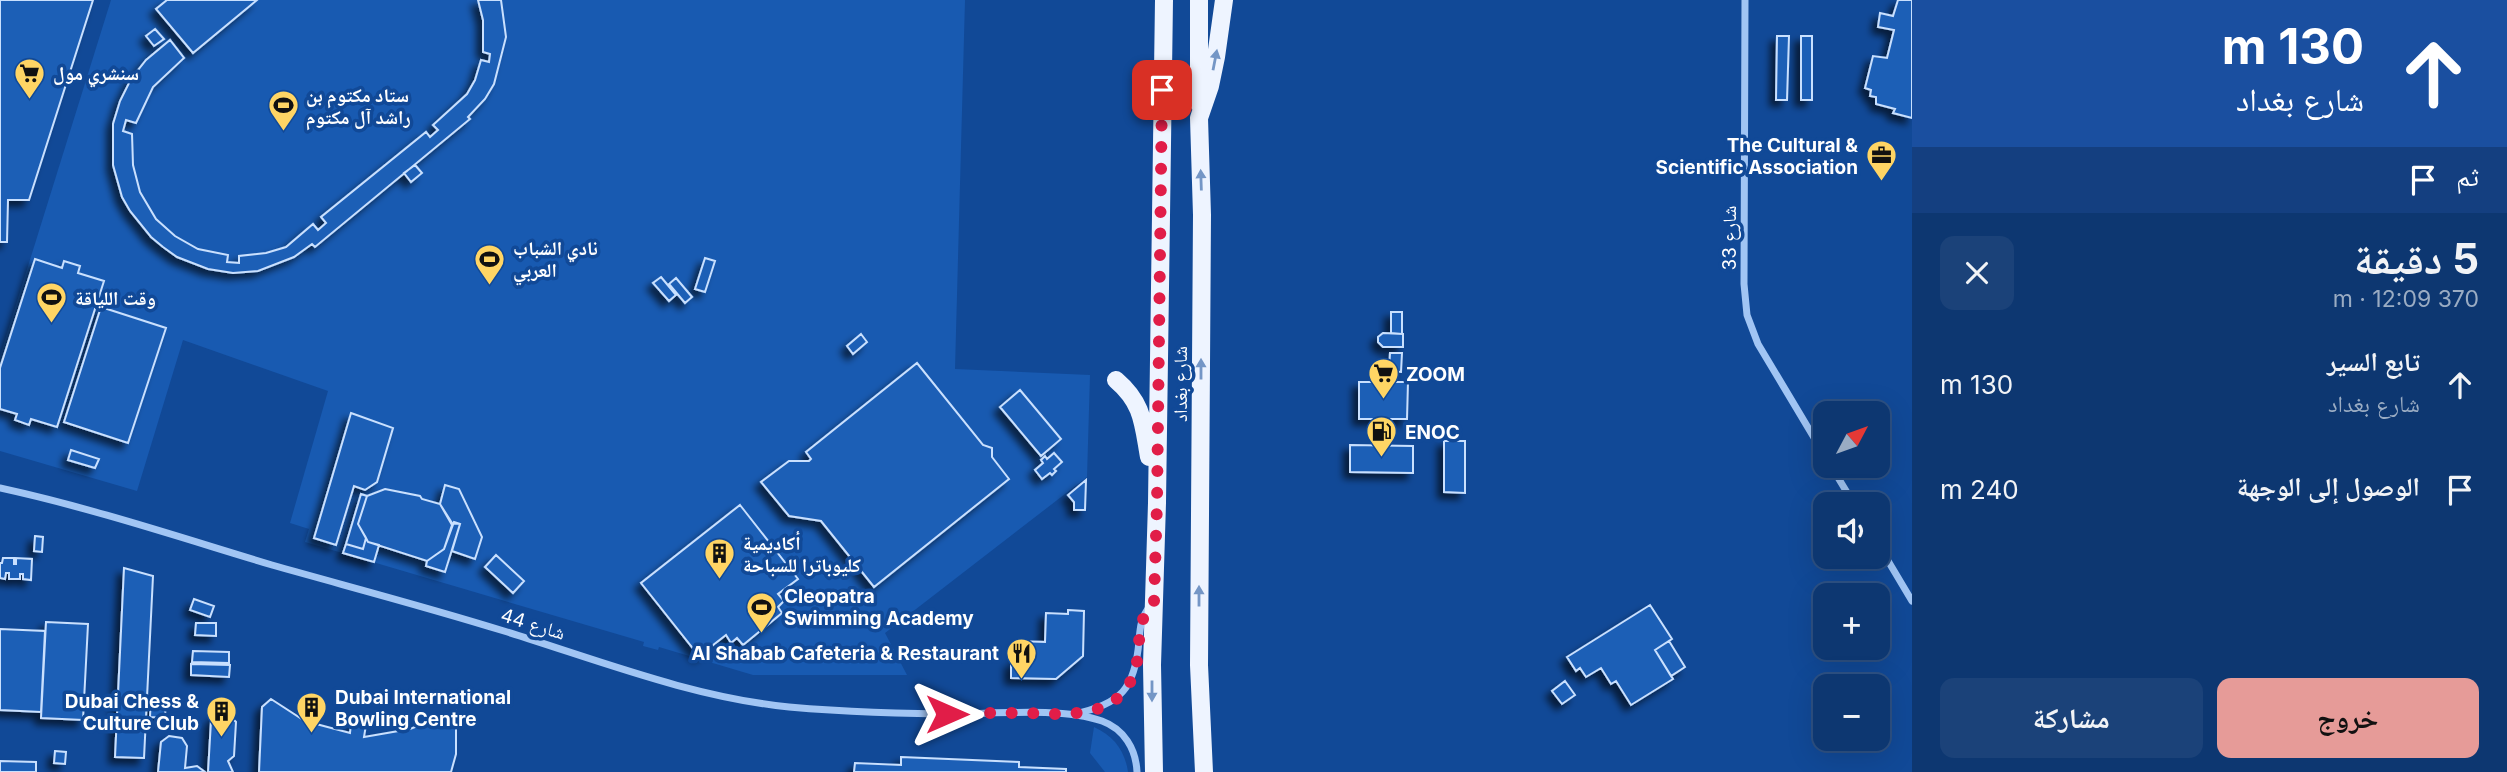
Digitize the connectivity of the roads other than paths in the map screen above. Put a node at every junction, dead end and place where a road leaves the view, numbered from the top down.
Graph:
1 (1161, 0) edge
2 (1199, 0) edge
3 (1224, 0) edge
4 (1745, 0) edge
5 (1199, 118) junction
6 (1116, 380) dead end
7 (1813, 436) edge
8 (0, 488) edge
9 (1157, 503) junction
10 (1890, 564) edge
11 (1912, 601) edge
12 (1154, 602) junction
13 (1069, 715) junction
14 (1137, 772) edge
15 (1154, 772) edge
16 (1204, 772) edge

1 - 9 main road, شارع بغداد
2 - 5 main road
5 -> 3 main road, شارع بغداد
4 - 7 street, شارع 33
16 -> 5 main road, شارع بغداد
6 - 9 main road
8 - 13 street, شارع 44
9 - 12 main road, شارع بغداد
10 - 11 street
12 - 13 street, شارع 44
12 -> 15 main road, شارع بغداد
13 - 14 street, شارع 44

